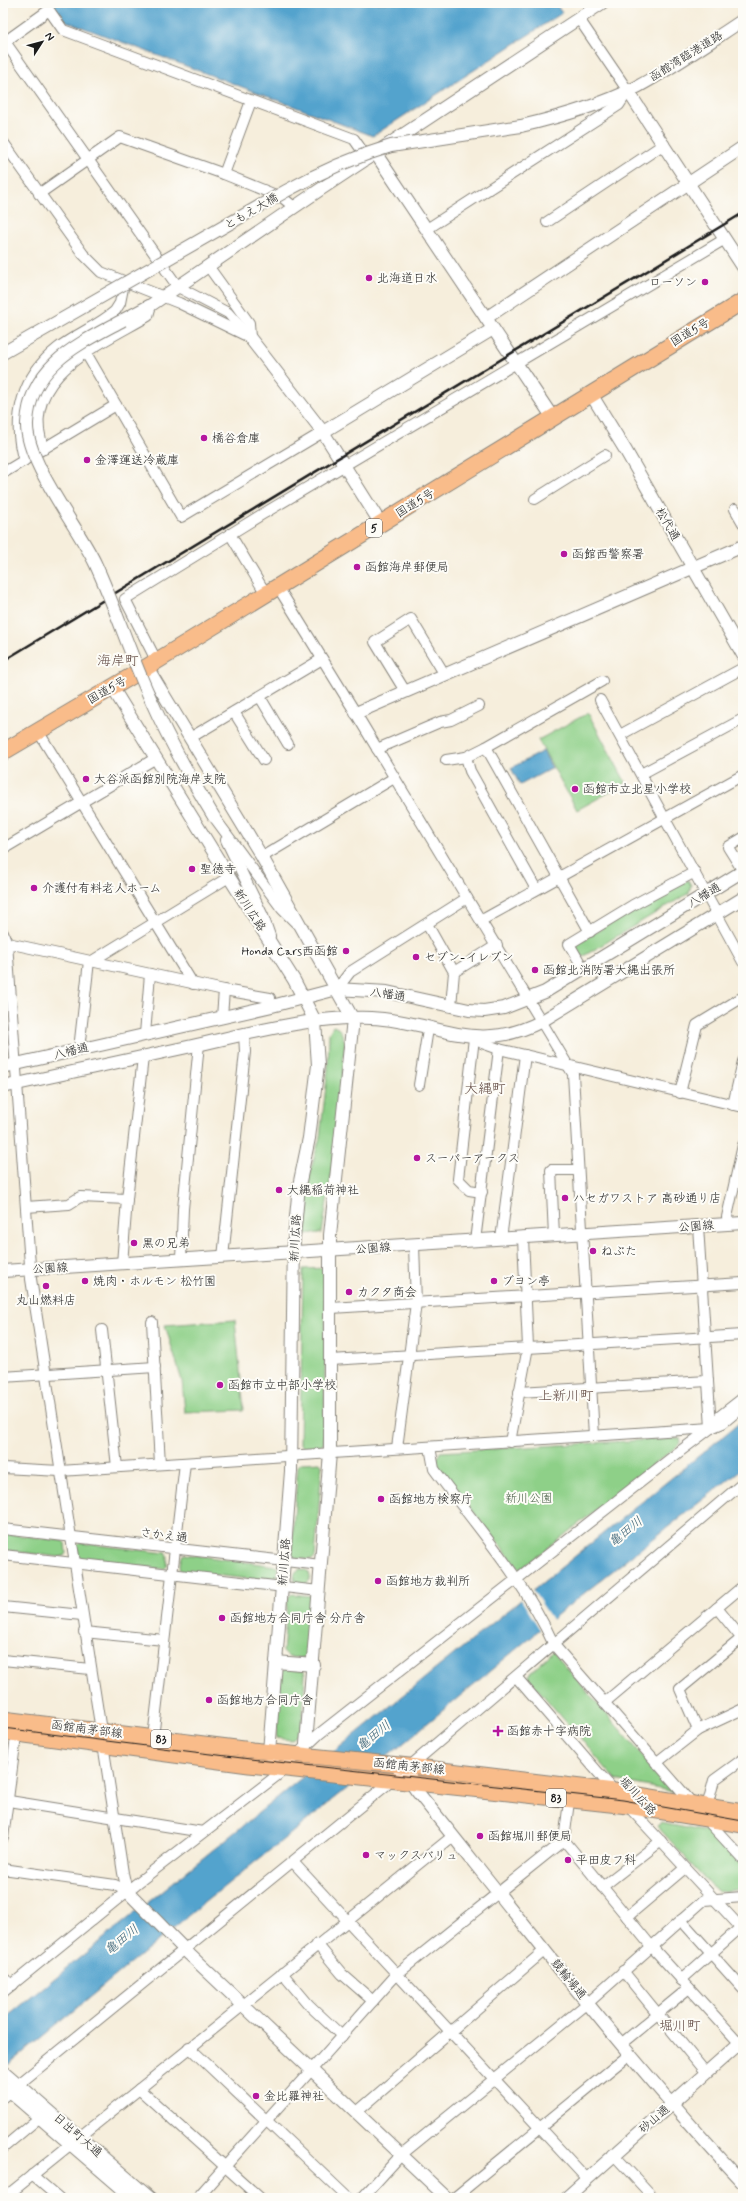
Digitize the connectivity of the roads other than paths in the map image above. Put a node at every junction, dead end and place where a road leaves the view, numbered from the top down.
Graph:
1 (602, 3) edge
2 (46, 7) edge
3 (579, 19) junction
4 (743, 20) edge
5 (4, 41) edge
6 (628, 91) junction
7 (251, 101) junction
8 (521, 126) joint
9 (3, 142) edge
10 (664, 144) junction
11 (743, 147) edge
12 (372, 156) junction
13 (88, 160) junction
14 (224, 174) junction
15 (690, 182) junction
16 (40, 194) junction
17 (294, 207) junction
18 (547, 222) dead end
19 (427, 229) junction
20 (725, 238) junction
21 (208, 266) junction
22 (743, 267) edge
23 (124, 283) junction
24 (178, 287) junction
25 (162, 298) junction
26 (743, 302) edge
27 (151, 305) junction
28 (486, 318) junction
29 (493, 329) junction
30 (250, 338) junction
31 (3, 353) edge
32 (86, 353) junction
33 (516, 362) junction
34 (591, 394) junction
35 (116, 405) junction
36 (552, 418) junction
37 (322, 432) junction
38 (44, 448) junction
39 (605, 455) dead end
40 (24, 461) junction
41 (344, 467) junction
42 (3, 473) edge
43 (535, 499) dead end
44 (735, 509) dead end
45 (743, 523) edge
46 (381, 524) junction
47 (230, 534) junction
48 (743, 546) edge
49 (693, 568) junction
50 (272, 590) junction
51 (743, 655) edge
52 (322, 659) junction
53 (151, 663) junction
54 (743, 668) edge
55 (445, 674) junction
56 (602, 680) dead end
57 (112, 687) junction
58 (405, 691) junction
59 (260, 697) junction
60 (600, 700) dead end
61 (479, 706) dead end
62 (234, 712) junction
63 (356, 713) junction
64 (743, 719) edge
65 (38, 731) junction
66 (620, 735) junction
67 (190, 738) junction
68 (288, 744) dead end
69 (486, 747) junction
70 (377, 749) junction
71 (3, 752) edge
72 (466, 757) junction
73 (156, 758) junction
74 (264, 760) dead end
75 (446, 760) dead end
76 (641, 774) junction
77 (743, 775) edge
78 (394, 778) junction
79 (82, 803) junction
80 (214, 817) junction
81 (666, 818) junction
82 (743, 838) edge
83 (3, 849) edge
84 (262, 857) junction
85 (743, 871) edge
86 (694, 872) junction
87 (558, 877) junction
88 (229, 878) junction
89 (536, 890) junction
90 (706, 893) junction
91 (467, 898) junction
92 (743, 898) edge
93 (717, 914) junction
94 (482, 920) junction
95 (155, 923) junction
96 (427, 924) junction
97 (304, 930) junction
98 (590, 932) junction
99 (3, 933) edge
100 (5, 942) edge
101 (497, 945) junction
102 (274, 947) junction
103 (91, 961) junction
104 (743, 962) edge
105 (583, 968) junction
106 (454, 972) junction
107 (150, 974) junction
108 (193, 984) junction
109 (6, 987) edge
110 (337, 989) junction
111 (224, 990) junction
112 (304, 996) junction
113 (743, 997) edge
114 (270, 998) dead end
115 (529, 999) junction
116 (451, 1006) junction
117 (222, 1017) junction
118 (353, 1019) junction
119 (315, 1021) junction
120 (542, 1021) junction
121 (428, 1029) junction
122 (145, 1034) junction
123 (244, 1034) junction
124 (474, 1038) junction
125 (199, 1044) junction
126 (78, 1049) junction
127 (499, 1049) junction
128 (525, 1055) junction
129 (144, 1057) junction
130 (743, 1061) edge
131 (16, 1064) junction
132 (3, 1067) edge
133 (569, 1067) junction
134 (17, 1084) junction
135 (419, 1085) dead end
136 (3, 1087) edge
137 (680, 1093) junction
138 (733, 1104) junction
139 (743, 1107) edge
140 (743, 1145) edge
141 (578, 1170) junction
142 (482, 1192) junction
143 (127, 1200) junction
144 (26, 1207) junction
145 (727, 1218) dead end
146 (743, 1223) edge
147 (698, 1226) junction
148 (582, 1234) junction
149 (554, 1236) junction
150 (523, 1238) junction
151 (501, 1239) junction
152 (475, 1241) junction
153 (414, 1245) junction
154 (331, 1251) junction
155 (294, 1252) junction
156 (223, 1257) junction
157 (181, 1260) junction
158 (122, 1264) junction
159 (30, 1269) junction
160 (3, 1271) edge
161 (743, 1283) edge
162 (702, 1286) junction
163 (585, 1293) junction
164 (525, 1296) junction
165 (416, 1303) junction
166 (331, 1308) junction
167 (152, 1322) dead end
168 (102, 1330) dead end
169 (743, 1335) edge
170 (705, 1337) junction
171 (588, 1344) junction
172 (528, 1347) junction
173 (410, 1355) junction
174 (331, 1360) junction
175 (155, 1367) junction
176 (107, 1370) junction
177 (46, 1374) junction
178 (3, 1377) edge
179 (708, 1381) junction
180 (590, 1388) junction
181 (519, 1392) junction
182 (742, 1405) edge
183 (711, 1428) junction
184 (594, 1436) junction
185 (510, 1442) junction
186 (430, 1446) junction
187 (397, 1448) junction
188 (330, 1453) junction
189 (292, 1456) junction
190 (185, 1463) junction
191 (160, 1464) junction
192 (117, 1467) junction
193 (3, 1468) edge
194 (60, 1471) junction
195 (743, 1483) edge
196 (3, 1529) edge
197 (70, 1537) junction
198 (174, 1550) junction
199 (3, 1555) edge
200 (74, 1562) junction
201 (284, 1562) junction
202 (321, 1565) junction
203 (172, 1575) junction
204 (516, 1578) junction
205 (743, 1586) edge
206 (282, 1588) junction
207 (319, 1591) junction
208 (3, 1608) edge
209 (717, 1608) junction
210 (82, 1615) junction
211 (84, 1632) junction
212 (742, 1639) edge
213 (164, 1640) junction
214 (554, 1645) junction
215 (3, 1660) edge
216 (276, 1662) junction
217 (314, 1665) junction
218 (90, 1669) junction
219 (517, 1678) junction
220 (604, 1702) junction
221 (743, 1709) edge
222 (3, 1719) edge
223 (12, 1729) edge
224 (698, 1730) junction
225 (101, 1738) junction
226 (153, 1738) junction
227 (268, 1752) junction
228 (306, 1756) junction
229 (743, 1759) edge
230 (656, 1763) junction
231 (409, 1766) junction
232 (285, 1768) junction
233 (392, 1779) junction
234 (410, 1781) junction
235 (614, 1791) junction
236 (570, 1793) junction
237 (6, 1800) edge
238 (628, 1806) junction
239 (703, 1811) junction
240 (743, 1812) edge
241 (114, 1818) junction
242 (743, 1825) edge
243 (203, 1832) junction
244 (453, 1836) junction
245 (3, 1838) edge
246 (564, 1840) junction
247 (661, 1841) junction
248 (743, 1859) edge
249 (293, 1862) junction
250 (686, 1868) junction
251 (3, 1869) edge
252 (602, 1887) junction
253 (127, 1891) junction
254 (498, 1892) junction
255 (743, 1897) edge
256 (714, 1898) junction
257 (627, 1918) junction
258 (346, 1920) junction
259 (680, 1920) junction
260 (742, 1928) edge
261 (317, 1944) junction
262 (651, 1946) junction
263 (184, 1949) junction
264 (545, 1950) junction
265 (710, 1954) junction
266 (622, 1971) junction
267 (282, 1973) junction
268 (397, 1974) junction
269 (3, 1978) edge
270 (681, 1980) junction
271 (13, 1985) junction
272 (688, 1988) junction
273 (743, 1990) edge
274 (3, 1992) edge
275 (373, 2001) junction
276 (588, 2003) junction
277 (242, 2004) junction
278 (658, 2013) junction
279 (450, 2031) junction
280 (342, 2036) junction
281 (742, 2043) edge
282 (621, 2044) junction
283 (189, 2047) junction
284 (630, 2054) junction
285 (312, 2070) junction
286 (4, 2072) edge
287 (706, 2073) junction
288 (494, 2079) junction
289 (138, 2089) junction
290 (8, 2090) edge
291 (671, 2104) junction
292 (357, 2112) junction
293 (40, 2117) junction
294 (266, 2121) junction
295 (539, 2128) junction
296 (75, 2140) junction
297 (3, 2148) edge
298 (402, 2154) junction
299 (613, 2154) junction
300 (225, 2167) junction
301 (32, 2175) junction
302 (587, 2179) junction
303 (743, 2183) edge
304 (4, 2198) edge
305 (59, 2198) edge
306 (133, 2198) edge
307 (150, 2198) edge
308 (197, 2198) edge
309 (260, 2198) edge
310 (348, 2198) edge
311 (362, 2198) edge
312 (447, 2198) edge
313 (454, 2198) edge
314 (566, 2198) edge
315 (654, 2198) edge

1 - 3 street
2 - 5 street
2 - 7 street
3 - 6 street
3 - 12 street
4 - 6 street, 函館湾臨港道路
5 - 13 street
6 - 8 street, 函館湾臨港道路
6 - 10 street
6 - 19 street
7 - 12 street
7 - 14 street
8 - 31 street, ともえ大橋, bridge
9 - 16 street
10 - 15 street
10 - 18 street
11 - 15 street
12 - 17 street
12 - 19 street
13 - 14 street
13 - 16 street
13 - 24 street
14 - 17 street
15 - 20 street
15 - 28 street
16 - 23 street
17 - 21 street
19 - 28 street
20 - 22 street
20 - 33 street
21 - 24 street
21 - 30 street
23 - 25 street
23 - 40 street
24 - 25 street
24 - 30 street
25 - 27 street
25 - 30 street
26 - 34 highway, 国道5号 / 5
27 - 32 street
27 - 80 street, bridge
28 - 29 street
29 - 33 street
29 - 37 street
30 - 37 street
32 - 35 street
32 - 38 street
33 - 36 street
33 - 41 street
34 - 36 highway, 国道5号 / 5
34 - 49 street, 松代通
35 - 37 street
35 - 38 street
36 - 46 highway, 国道5号 / 5
37 - 41 street
38 - 40 street
39 - 43 street
40 - 42 street
41 - 46 street
41 - 47 street
44 - 45 street
46 - 50 highway, 国道5号 / 5
47 - 50 street
47 - 53 street
48 - 49 street
49 - 51 street, 松代通
49 - 55 street
50 - 52 street
50 - 53 highway, 国道5号 / 5
52 - 59 street
52 - 63 street
53 - 57 highway, 国道5号 / 5
53 - 67 street
54 - 66 street
55 - 58 street
55 - 58 street
56 - 69 street
57 - 65 highway, 国道5号 / 5
57 - 73 street, 新川広路
58 - 63 street
59 - 62 street
59 - 68 street
60 - 66 street
61 - 70 street
62 - 67 street
62 - 74 street
63 - 70 street
64 - 76 street
65 - 71 highway, 国道5号 / 5
65 - 79 street
66 - 76 street
67 - 84 street
69 - 72 street
69 - 87 street
70 - 78 street
72 - 75 street
72 - 89 street
73 - 79 street
73 - 88 street, 新川広路
76 - 81 street
77 - 81 street
78 - 84 street
78 - 91 street
79 - 83 street
79 - 95 street
80 - 97 street
80 - 102 street
81 - 86 street
81 - 87 street
82 - 85 street
84 - 97 street
85 - 90 street, 八幡通
86 - 90 street
86 - 98 street
87 - 89 street
87 - 98 street
88 - 95 street
88 - 102 street, 新川広路
89 - 94 street
90 - 93 street
90 - 105 street, 八幡通
91 - 94 street
91 - 96 street
92 - 93 street, 八幡通
93 - 104 street
93 - 120 street, 八幡通
94 - 101 street
95 - 103 street
95 - 108 street
96 - 106 street
96 - 110 street
97 - 110 street
98 - 105 street
99 - 100 street
100 - 103 street
100 - 109 street
101 - 106 street
101 - 115 street
102 - 112 street, 新川広路
103 - 107 street
103 - 126 street
105 - 115 street, 八幡通
106 - 116 street
107 - 108 street
107 - 122 street
108 - 111 street
109 - 131 street
110 - 112 street, 八幡通
110 - 116 street, 八幡通
110 - 118 street
111 - 114 street
111 - 117 street
112 - 117 street, 八幡通
112 - 119 street, 新川広路
113 - 137 street
115 - 116 street, 八幡通
115 - 120 street
117 - 122 street, 八幡通
118 - 119 street, 八幡通
118 - 121 street, 八幡通
118 - 154 street
119 - 123 street, 八幡通
119 - 155 street, 新川広路
120 - 124 street, 八幡通
120 - 133 street
121 - 124 street, 八幡通
121 - 135 street
122 - 126 street, 八幡通
123 - 125 street, 八幡通
123 - 156 street
124 - 127 street
124 - 142 street
125 - 129 street, 八幡通
125 - 157 street
126 - 131 street, 八幡通
127 - 128 street
127 - 142 street
128 - 133 street
128 - 151 street
129 - 134 street, 八幡通
129 - 143 street
130 - 138 street
131 - 132 street, 八幡通
131 - 134 street
133 - 137 street
133 - 141 street
134 - 136 street, 八幡通
134 - 144 street
137 - 138 street
138 - 139 street
140 - 145 street
141 - 148 street
141 - 149 street
142 - 152 street
143 - 144 street
143 - 158 street
144 - 159 street
146 - 147 street, 公園線
147 - 148 street, 公園線
147 - 162 street
148 - 149 street, 公園線
148 - 163 street
149 - 150 street, 公園線
150 - 151 street, 公園線
150 - 164 street
151 - 152 street, 公園線
152 - 153 street, 公園線
153 - 154 street, 公園線
153 - 165 street
154 - 155 street, 公園線
154 - 166 street
155 - 156 street, 公園線
155 - 189 street, 新川広路
156 - 157 street, 公園線
157 - 158 street, 公園線
158 - 159 street, 公園線
159 - 160 street, 公園線
159 - 177 street
161 - 162 street
162 - 163 street
162 - 170 street
163 - 164 street
163 - 171 street
164 - 165 street
164 - 172 street
165 - 166 street
165 - 173 street
166 - 174 street
167 - 175 street
168 - 176 street
169 - 170 street
170 - 171 street
170 - 179 street
171 - 172 street
171 - 180 street
172 - 173 street
172 - 181 street
173 - 174 street
173 - 187 street
174 - 188 street
175 - 176 street
175 - 191 street
176 - 177 street
176 - 192 street
177 - 178 street
177 - 194 street
179 - 180 street
179 - 183 street
180 - 181 street
180 - 184 street
181 - 185 street
182 - 183 street
183 - 184 street
183 - 204 street
184 - 185 street
185 - 186 street
186 - 187 street
186 - 204 street
187 - 188 street
188 - 189 street
188 - 202 street
189 - 190 street
189 - 201 street, 新川広路
190 - 191 street
190 - 198 street
191 - 192 street
192 - 194 street
193 - 194 street
194 - 197 street
195 - 214 street
196 - 197 street, さかえ通
197 - 198 street, さかえ通
197 - 200 street
198 - 201 street, さかえ通
198 - 203 street
199 - 200 street
200 - 203 street
200 - 210 street
201 - 202 street, さかえ通
201 - 206 street, 新川広路
202 - 207 street
203 - 206 street
203 - 213 street
204 - 214 street
204 - 228 street
205 - 209 street
206 - 207 street
206 - 216 street, 新川広路
207 - 217 street
208 - 210 street
209 - 212 street
209 - 220 street
210 - 211 street
211 - 213 street
211 - 218 street
212 - 224 street
213 - 226 street
214 - 219 street
214 - 220 street
215 - 218 street
216 - 217 street
216 - 227 street, 新川広路
217 - 228 street
218 - 225 street
219 - 231 street
219 - 235 street, 堀川広路
220 - 230 street
221 - 224 street
222 - 223 main road, 函館南茅部線 / 83
223 - 225 main road, 函館南茅部線 / 83
223 - 237 street
224 - 230 street
225 - 226 main road, 函館南茅部線 / 83
225 - 232 main road, 函館南茅部線 / 83
225 - 241 street
226 - 227 main road, 函館南茅部線 / 83
227 - 228 main road, 函館南茅部線 / 83
227 - 232 street
228 - 231 main road, 函館南茅部線 / 83
228 - 232 main road, 函館南茅部線 / 83
228 - 233 main road, 83
229 - 239 street
230 - 239 street
231 - 233 street
231 - 234 street
231 - 236 main road, 函館南茅部線 / 83
232 - 243 street
233 - 234 main road, 83
233 - 249 street
234 - 236 main road, 83
234 - 244 street, 競輪場通
235 - 236 main road, 函館南茅部線 / 83
235 - 238 street, 堀川広路
235 - 239 main road, 函館南茅部線 / 83
236 - 238 main road, 83
236 - 246 street
237 - 241 street
237 - 245 street
238 - 239 main road, 83
238 - 247 street, 堀川広路
239 - 240 main road, 函館南茅部線 / 83
239 - 242 main road, 83
239 - 248 street
241 - 243 street
241 - 253 street
243 - 253 street
244 - 254 street, 競輪場通
244 - 258 street
246 - 252 street
246 - 254 street
247 - 250 street, 堀川広路
247 - 252 street
249 - 258 street
249 - 263 street
250 - 256 street, 堀川広路
250 - 257 street
251 - 253 street
252 - 257 street
253 - 263 street
253 - 271 street
254 - 264 street, 競輪場通
254 - 268 street
255 - 256 street
256 - 259 street
256 - 260 street, 堀川広路
257 - 262 street
258 - 261 street
258 - 268 street
259 - 262 street
259 - 265 street
260 - 265 street
261 - 267 street
261 - 275 street
262 - 266 street
262 - 270 street
263 - 277 street
263 - 290 street
264 - 276 street, 競輪場通
264 - 279 street
265 - 270 street
265 - 273 street
266 - 276 street
266 - 278 street
267 - 277 street
267 - 280 street
268 - 275 street
268 - 279 street
269 - 271 street
270 - 272 street
271 - 274 street
272 - 278 street
272 - 281 street
275 - 280 street
276 - 282 street, 競輪場通
276 - 288 street
277 - 283 street
277 - 285 street
278 - 282 street
278 - 287 street
279 - 288 street
279 - 292 street
280 - 285 street
281 - 287 street, 砂山通
282 - 284 street, 競輪場通
283 - 289 street
283 - 294 street
284 - 291 street, 競輪場通
284 - 295 street
285 - 292 street
285 - 294 street
286 - 290 street, 日出町大通
287 - 291 street, 砂山通
288 - 295 street
288 - 298 street
289 - 296 street
289 - 300 street
290 - 293 street, 日出町大通
290 - 296 street, 日出町大通
291 - 299 street, 砂山通
291 - 303 street, 競輪場通
292 - 298 street
293 - 296 street, 日出町大通
293 - 297 street
294 - 300 street
294 - 310 street
295 - 302 street
295 - 313 street
296 - 301 street
296 - 306 street, 日出町大通
296 - 307 street, 日出町大通
298 - 311 street
298 - 312 street
299 - 302 street, 砂山通
299 - 315 street
300 - 308 street
300 - 309 street
301 - 304 street
301 - 305 street
302 - 314 street, 砂山通

